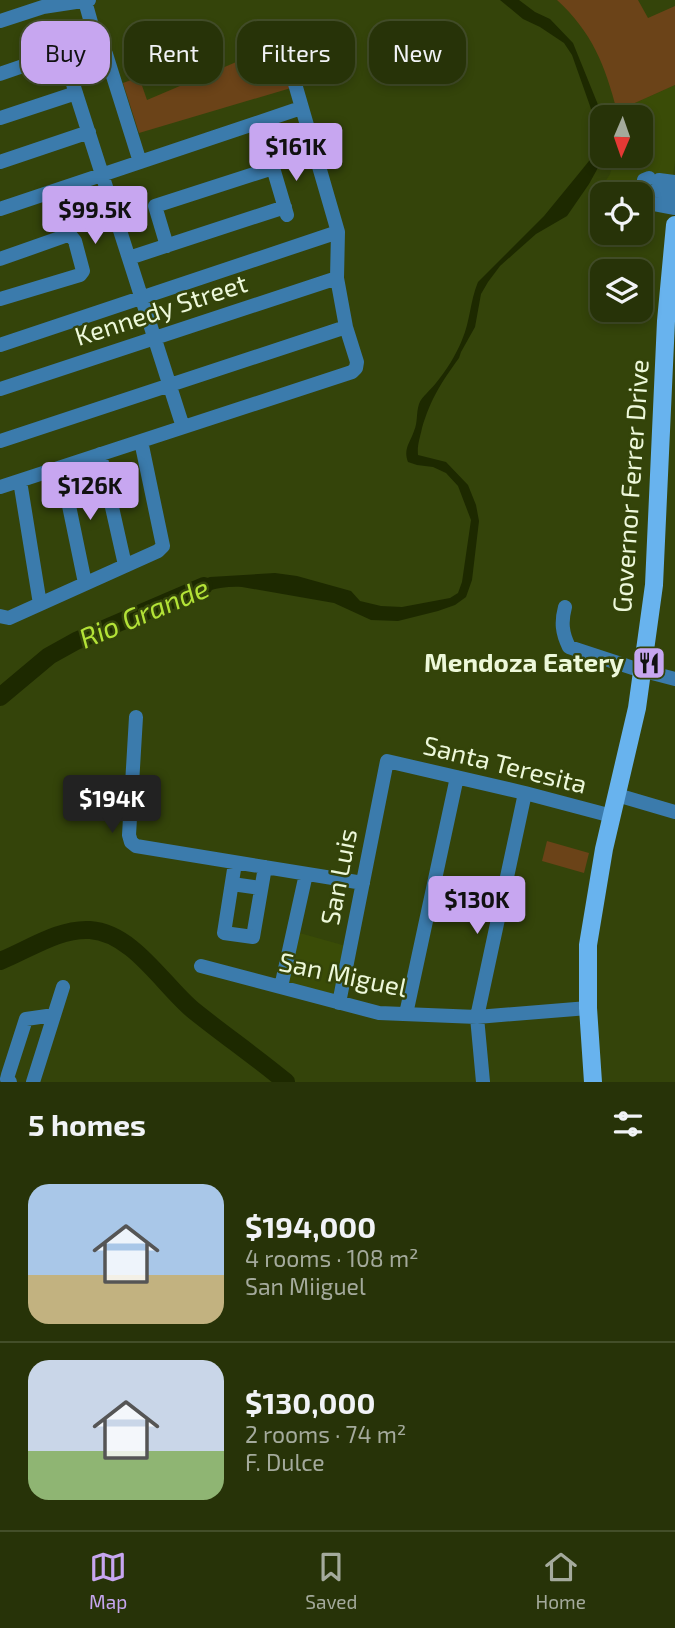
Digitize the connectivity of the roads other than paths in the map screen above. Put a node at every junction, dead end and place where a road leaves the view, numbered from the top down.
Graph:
1 (87, 0) edge
2 (0, 21) edge
3 (91, 21) edge
4 (21, 67) edge
5 (110, 67) edge
6 (0, 74) edge
7 (73, 84) edge
8 (294, 84) edge
9 (76, 93) junction
10 (301, 108) junction
11 (0, 118) edge
12 (89, 132) junction
13 (0, 162) edge
14 (140, 162) junction
15 (102, 175) junction
16 (675, 182) edge
17 (653, 189) edge
18 (653, 190) edge
19 (653, 192) edge
20 (675, 194) edge
21 (675, 208) edge
22 (0, 209) edge
23 (675, 225) edge
24 (338, 232) junction
25 (167, 246) junction
26 (129, 258) junction
27 (0, 259) edge
28 (672, 271) edge
29 (337, 278) junction
30 (141, 298) junction
31 (0, 299) edge
32 (671, 299) edge
33 (346, 327) junction
34 (154, 338) junction
35 (0, 345) edge
36 (670, 369) edge
37 (169, 385) junction
38 (0, 389) edge
39 (183, 427) junction
40 (141, 440) junction
41 (0, 441) edge
42 (100, 454) junction
43 (61, 467) junction
44 (20, 481) junction
45 (0, 487) edge
46 (125, 565) junction
47 (85, 583) junction
48 (40, 604) junction
49 (565, 607) dead end
50 (0, 616) edge
51 (642, 670) junction
52 (675, 679) edge
53 (136, 717) dead end
54 (387, 761) joint
55 (457, 777) junction
56 (525, 793) junction
57 (617, 795) junction
58 (675, 812) edge
59 (612, 816) junction
60 (235, 863) junction
61 (265, 867) junction
62 (306, 874) junction
63 (363, 883) junction
64 (232, 884) junction
65 (261, 888) junction
66 (201, 966) dead end
67 (63, 987) dead end
68 (281, 987) junction
69 (339, 1003) junction
70 (588, 1008) junction
71 (406, 1014) junction
72 (54, 1015) junction
73 (477, 1017) junction
74 (10, 1082) edge
75 (33, 1082) edge
76 (483, 1082) edge
77 (593, 1082) edge

1 - 2 street
1 - 3 street
4 - 6 street
5 - 14 street
7 - 9 street
8 - 10 street
9 - 11 street
9 - 12 street
10 - 14 street
10 - 24 street
12 - 13 street
12 - 15 street
14 - 15 street
15 - 22 street
15 - 26 street
16 - 17 street
18 - 20 street
19 - 21 street
23 - 28 main road, Governor Ferrer Drive
24 - 29 street
24 - 30 street
25 - 25 street
25 - 26 street
26 - 30 street
27 - 31 street
28 - 32 main road, Governor Ferrer Drive
29 - 33 street
29 - 34 street, Kennedy Street
30 - 34 street
30 - 35 street
32 - 36 main road, Governor Ferrer Drive
33 - 37 street
33 - 39 street
34 - 37 street
34 - 38 street, Kennedy Street
36 - 51 main road, Governor Ferrer Drive
37 - 39 street
37 - 41 street
39 - 40 street
40 - 42 street
40 - 46 street
42 - 43 street
42 - 46 street
43 - 44 street
43 - 47 street
44 - 45 street
44 - 48 street
46 - 47 street
47 - 48 street
48 - 50 street
49 - 51 street
51 - 52 street
51 - 57 main road, Governor Ferrer Drive
53 - 60 street
54 - 55 street, Santa Teresita
54 - 63 street, San Luis
55 - 56 street, Santa Teresita
55 - 71 street
56 - 59 street, Santa Teresita
56 - 73 street
57 - 58 street
57 - 59 main road, Governor Ferrer Drive
59 - 70 main road, Governor Ferrer Drive
60 - 61 street
60 - 64 street
61 - 62 street
61 - 65 street
62 - 63 street
62 - 68 street
63 - 69 street, San Luis
64 - 65 street
64 - 65 street
66 - 68 street, San Miguel
67 - 72 street
68 - 69 street, San Miguel
69 - 71 street, San Miguel
70 - 73 street, San Miguel
70 - 77 main road, Governor Ferrer Drive
71 - 73 street, San Miguel
72 - 74 street
72 - 75 street
73 - 76 street

